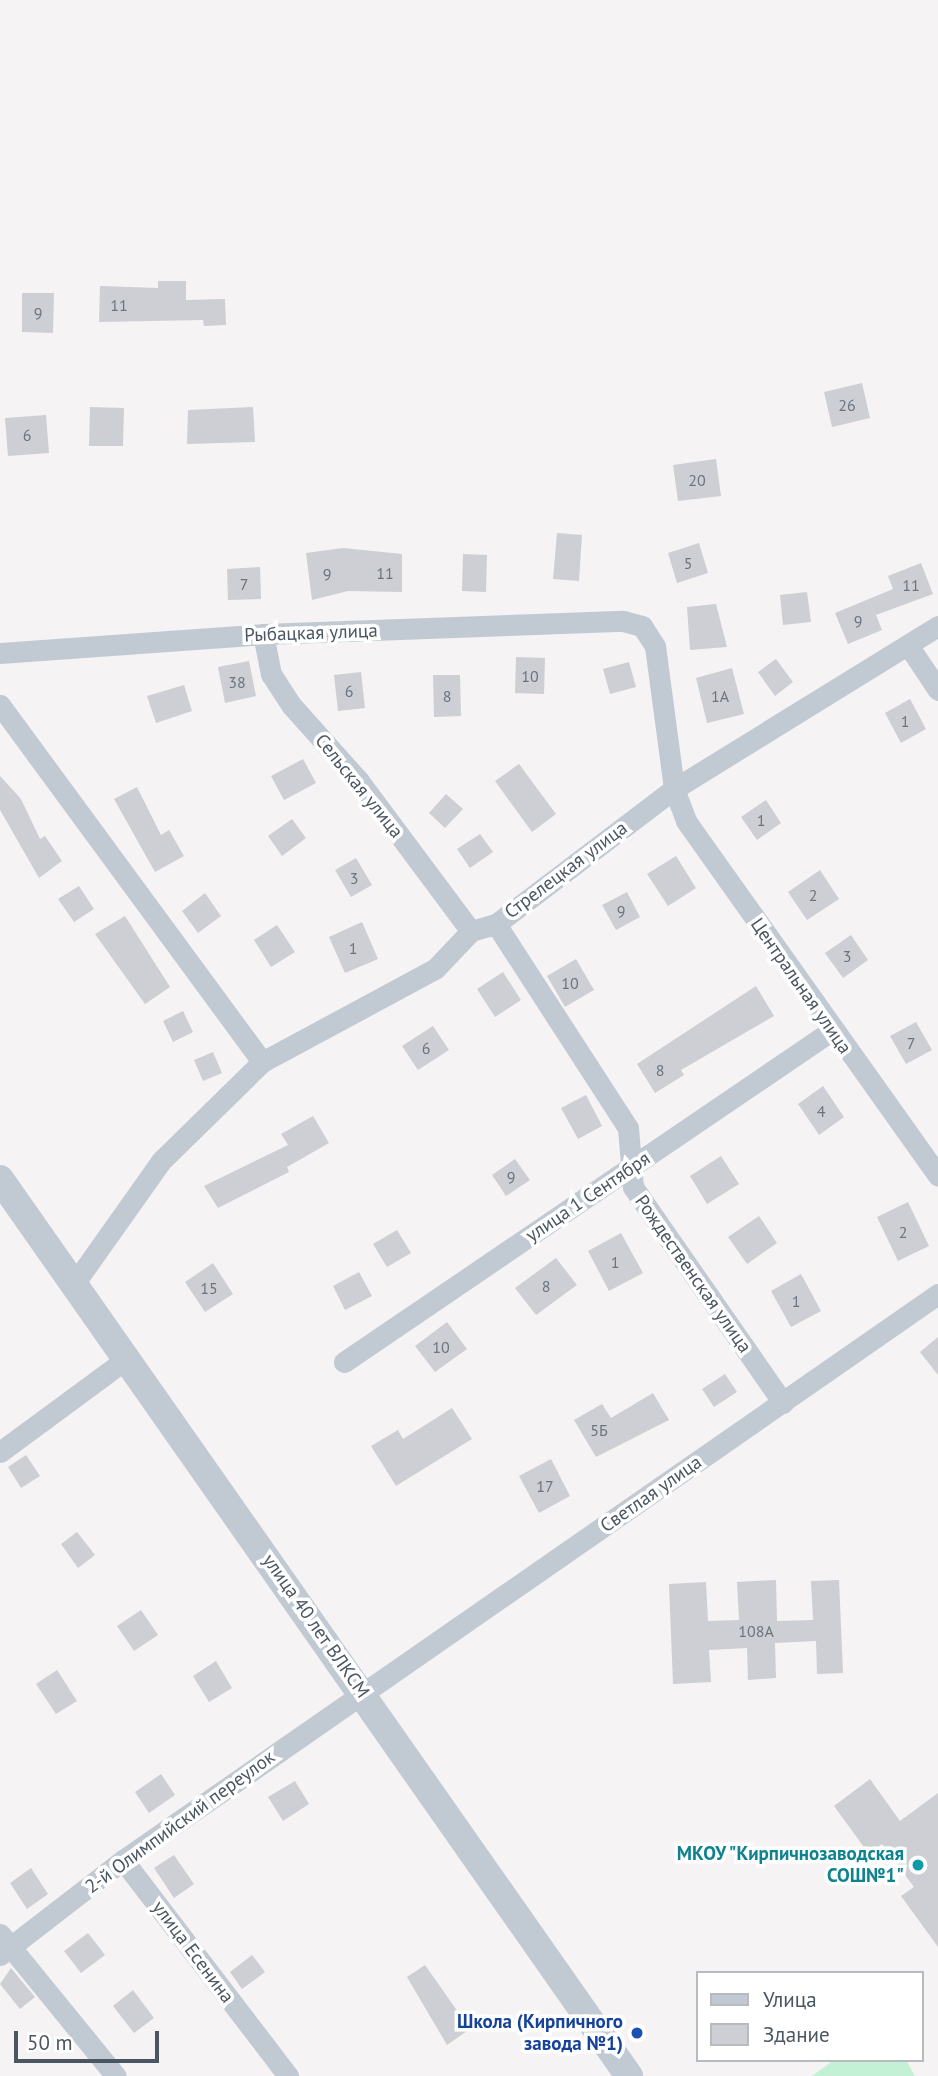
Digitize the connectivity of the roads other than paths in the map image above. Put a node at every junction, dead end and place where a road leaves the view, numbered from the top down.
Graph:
1 (623, 621) joint
2 (938, 626) edge
3 (263, 634) junction
4 (908, 645) junction
5 (0, 653) edge
6 (938, 690) edge
7 (0, 705) edge
8 (674, 789) junction
9 (496, 923) junction
10 (471, 931) junction
11 (831, 1031) junction
12 (262, 1062) junction
13 (628, 1171) junction
14 (938, 1176) edge
15 (0, 1179) edge
16 (74, 1284) junction
17 (938, 1294) edge
18 (126, 1359) junction
19 (344, 1362) dead end
20 (783, 1404) junction
21 (0, 1452) edge
22 (363, 1693) junction
23 (123, 1860) junction
24 (4, 1946) edge
25 (116, 2076) edge
26 (288, 2076) edge
27 (629, 2076) edge

1 - 3 street, Рыбацкая улица
1 - 8 street, Центральная улица
2 - 4 street, Стрелецкая улица
3 - 5 street, Рыбацкая улица
3 - 10 street, Сельская улица
4 - 6 street
4 - 8 street, Стрелецкая улица
7 - 12 street
8 - 9 street, Стрелецкая улица
8 - 11 street, Центральная улица
9 - 10 street, Стрелецкая улица
9 - 13 street, Рождественская улица
10 - 12 street, Стрелецкая улица
11 - 13 street, улица 1 Сентября
11 - 14 street, Центральная улица
12 - 16 street, Стрелецкая улица
13 - 19 street, улица 1 Сентября
13 - 20 street, Рождественская улица
15 - 16 street, улица 40 лет ВЛКСМ
16 - 18 street, улица 40 лет ВЛКСМ
17 - 20 street, Светлая улица
18 - 21 street
18 - 22 street, улица 40 лет ВЛКСМ
20 - 22 street, Светлая улица
22 - 23 street, 2-й Олимпийский переулок
22 - 27 street, улица 40 лет ВЛКСМ
23 - 24 street, 2-й Олимпийский переулок
23 - 26 street, улица Есенина
24 - 25 street

